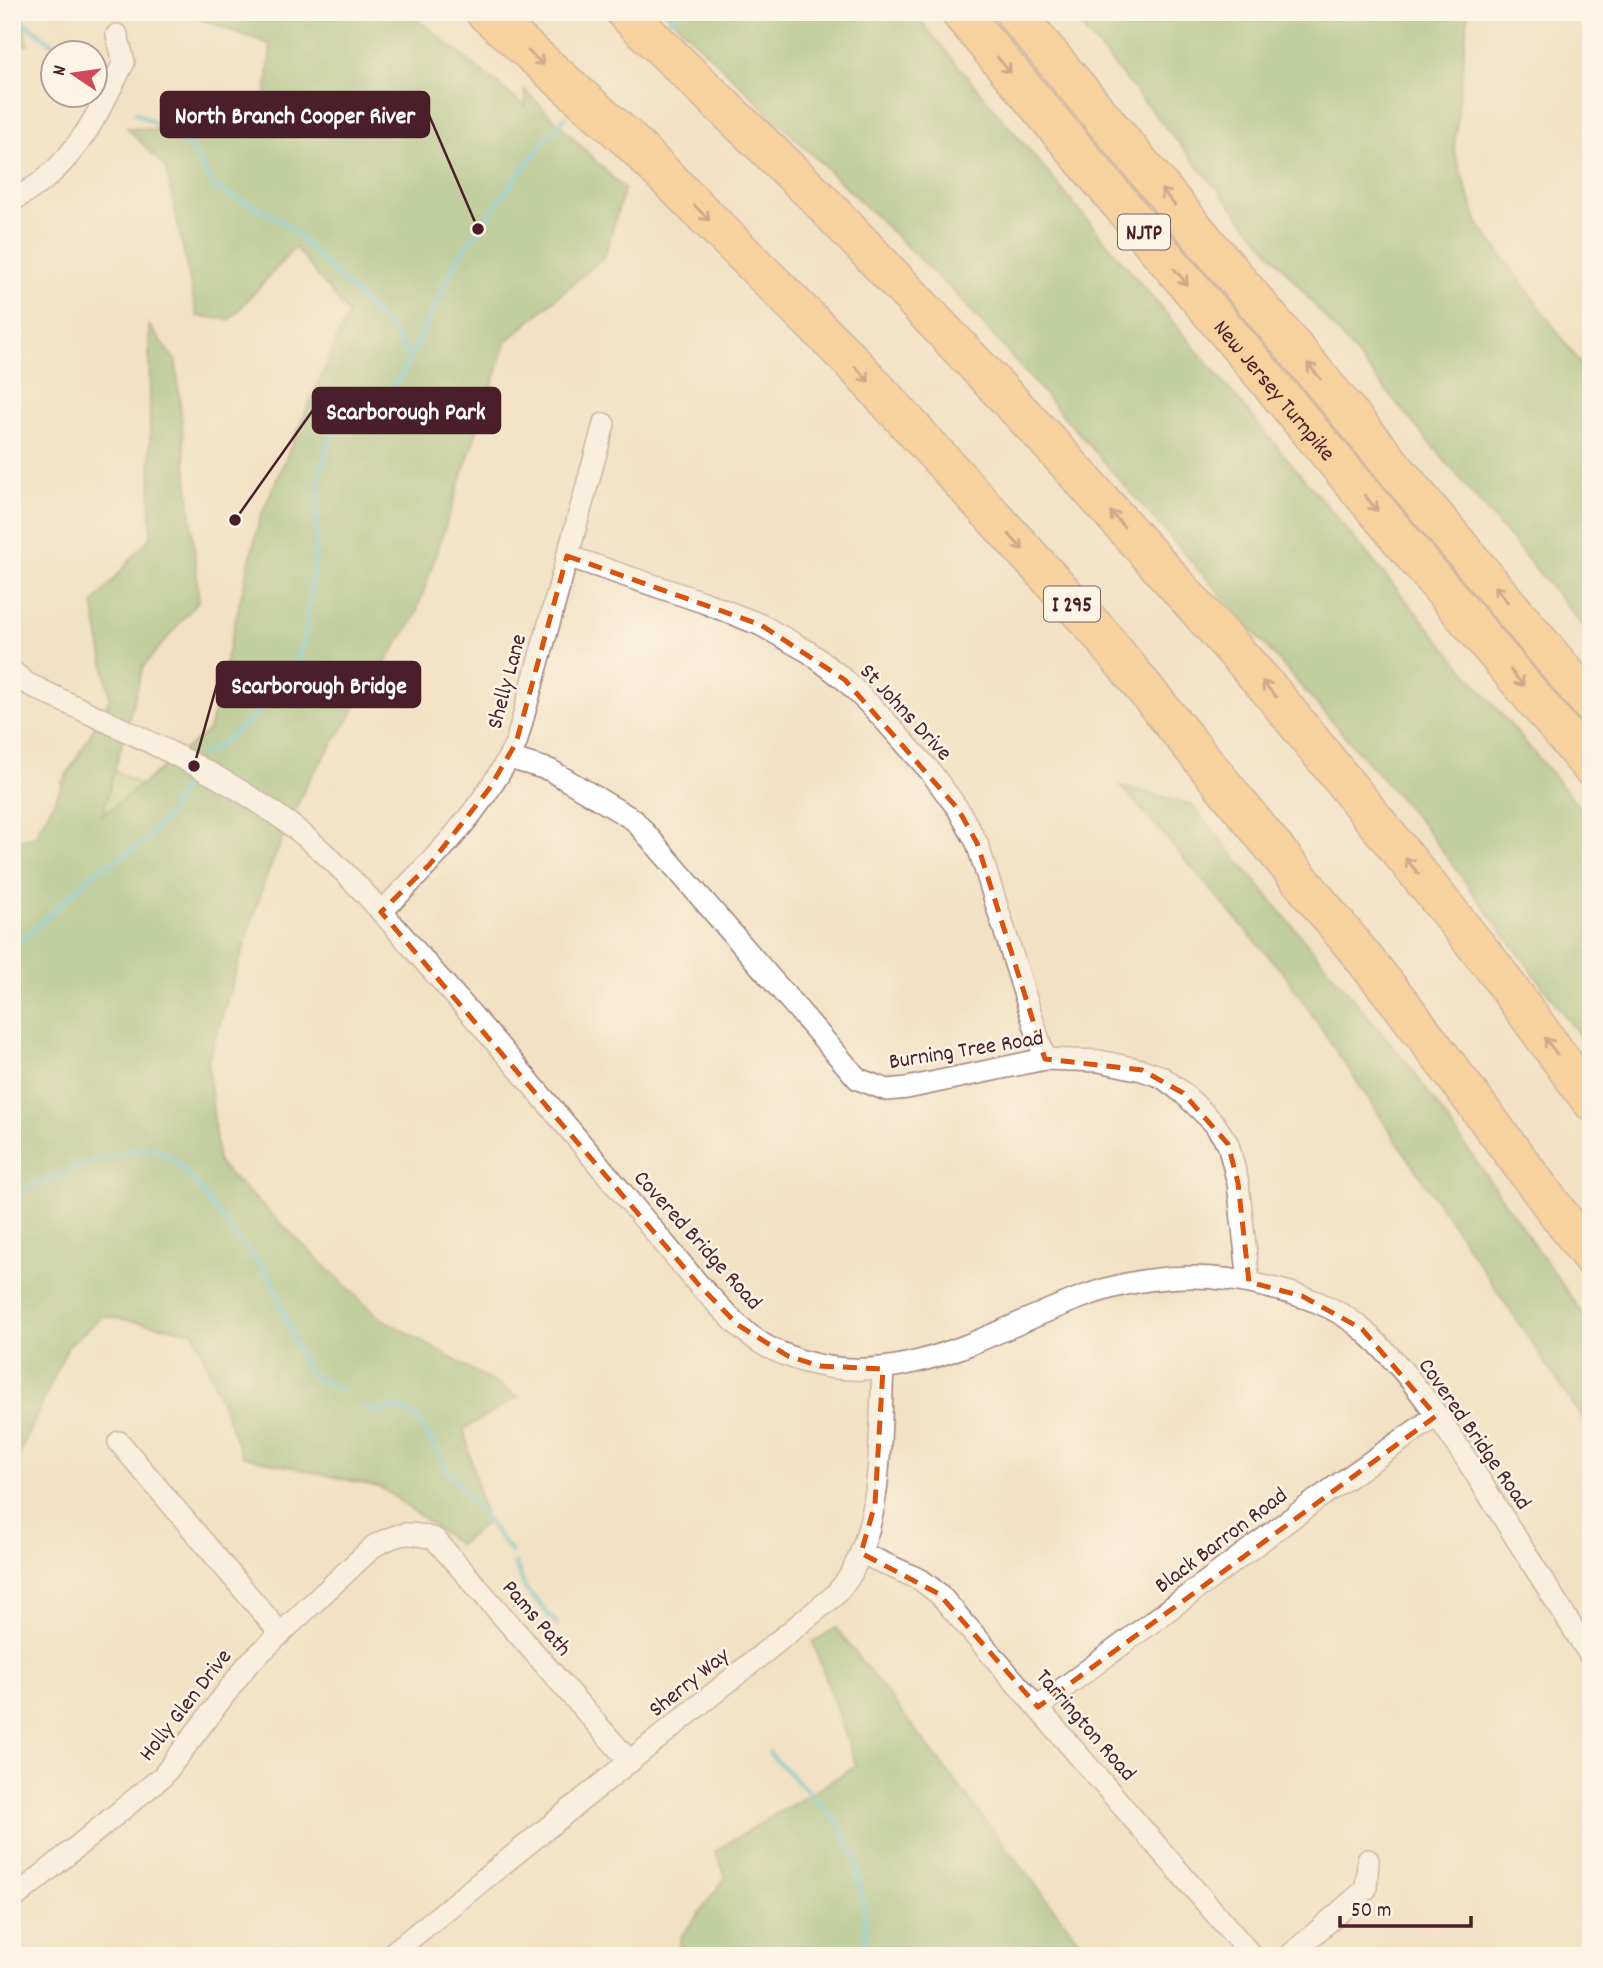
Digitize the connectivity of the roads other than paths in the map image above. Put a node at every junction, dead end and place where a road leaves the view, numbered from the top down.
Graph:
1 (485, 12) edge
2 (625, 12) edge
3 (960, 12) edge
4 (1014, 12) edge
5 (117, 35) dead end
6 (12, 201) edge
7 (604, 424) dead end
8 (566, 556) junction
9 (12, 671) edge
10 (1591, 704) edge
11 (509, 758) junction
12 (1591, 767) edge
13 (381, 912) junction
14 (1045, 1059) junction
15 (1591, 1101) edge
16 (1591, 1257) edge
17 (1249, 1282) junction
18 (883, 1369) junction
19 (1436, 1416) junction
20 (119, 1442) dead end
21 (393, 1536) joint
22 (861, 1553) junction
23 (280, 1633) junction
24 (1591, 1657) edge
25 (1038, 1707) junction
26 (630, 1762) junction
27 (1368, 1860) dead end
28 (12, 1900) edge
29 (389, 1956) edge
30 (1252, 1956) edge
31 (1289, 1956) edge

1 -> 16 highway, I 295
15 -> 2 highway
3 -> 12 highway, New Jersey Turnpike / NJTP
10 -> 4 highway, New Jersey Turnpike / NJTP
5 - 6 street
7 - 8 street, Shelly Lane
8 - 11 street, Shelly Lane
8 - 14 street, St Johns Drive
9 - 13 street, Covered Bridge Road
11 - 13 street, Shelly Lane
11 - 14 street, Burning Tree Road
13 - 18 street, Covered Bridge Road
14 - 17 street, Burning Tree Road
17 - 18 street, Covered Bridge Road
17 - 19 street, Covered Bridge Road
18 - 22 street, Sherry Way
19 - 24 street, Covered Bridge Road
19 - 25 street, Black Barron Road
20 - 23 street
21 - 23 street, Holly Glen Drive
21 - 26 street, Pams Path
22 - 25 street, Tarrington Road
22 - 26 street, Sherry Way
23 - 28 street, Holly Glen Drive
25 - 30 street, Tarrington Road
26 - 29 street, Sherry Way
27 - 31 street

